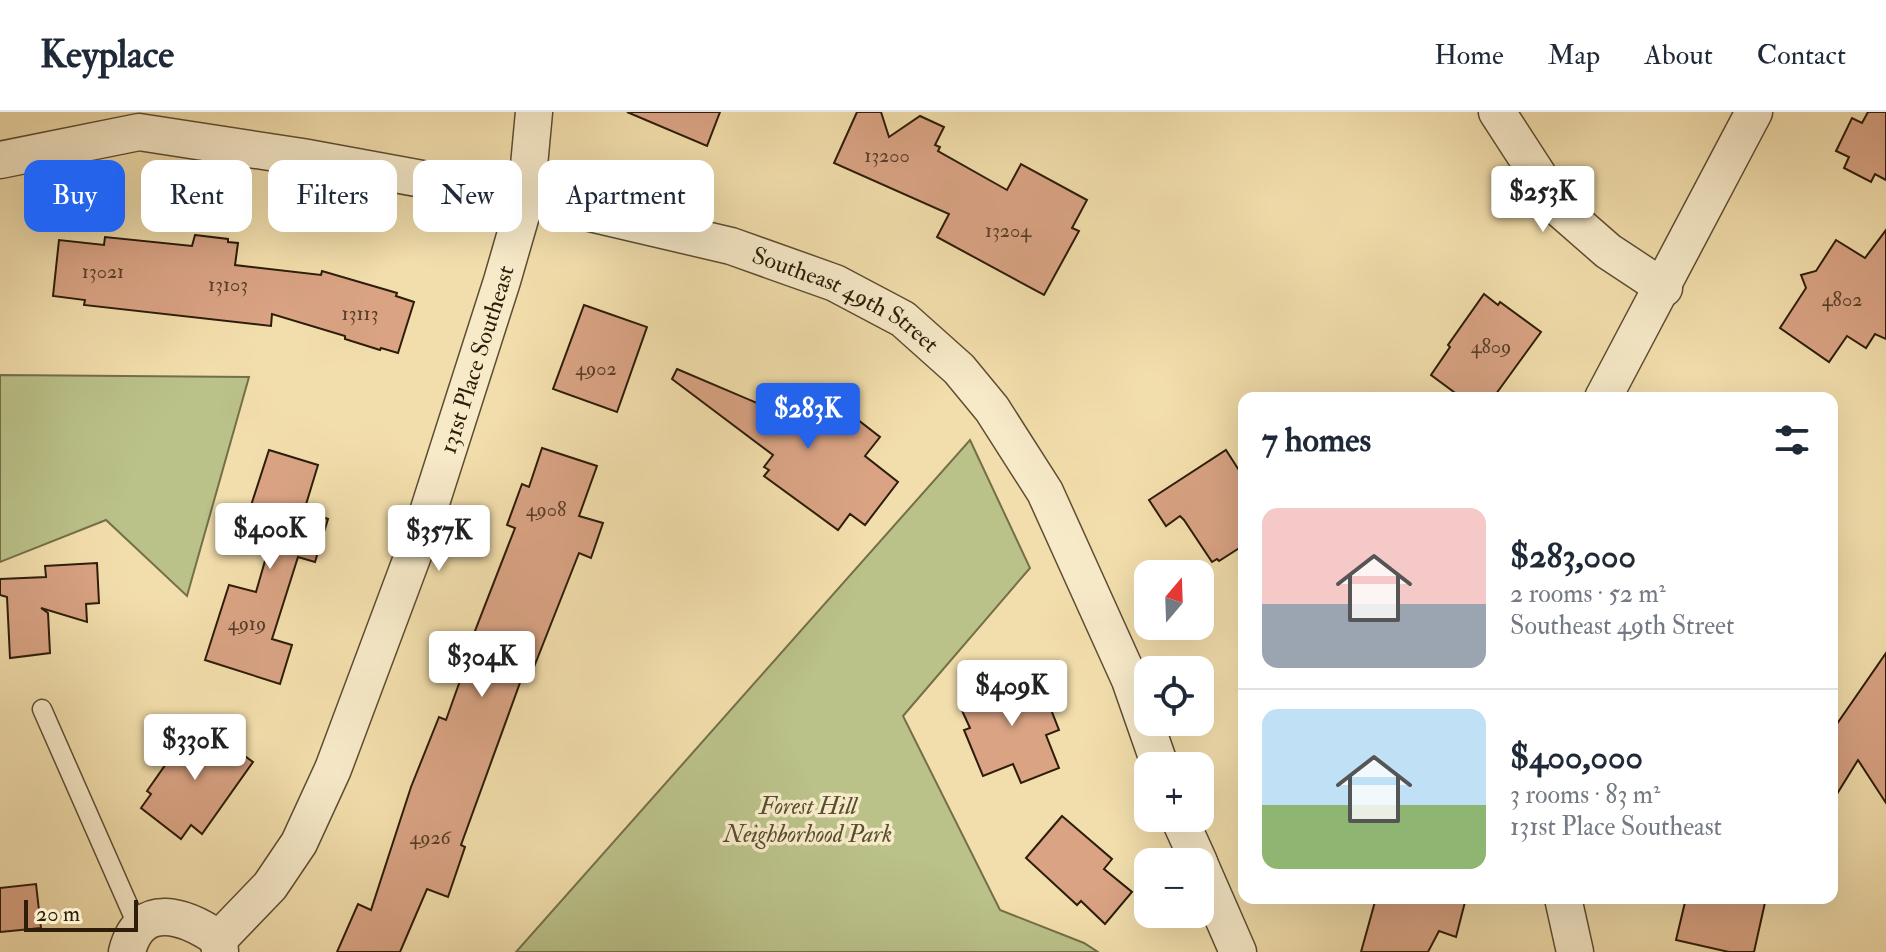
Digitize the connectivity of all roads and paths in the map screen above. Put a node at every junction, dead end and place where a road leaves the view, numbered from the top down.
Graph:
1 (534, 112) edge
2 (1497, 112) edge
3 (1754, 112) edge
4 (140, 122) edge
5 (0, 160) edge
6 (526, 198) junction
7 (1664, 288) junction
8 (1606, 392) edge
9 (42, 709) dead end
10 (1155, 752) edge
11 (1214, 898) edge
12 (1564, 904) edge
13 (132, 940) edge
14 (220, 945) edge
15 (1238, 952) edge
16 (1575, 952) edge

1 - 6 street, 131st Place Southeast
2 - 7 street
3 - 7 street
4 - 5 street, Southeast 49th Street
4 - 6 street, Southeast 49th Street
6 - 10 street, Southeast 49th Street
6 - 14 street, 131st Place Southeast
7 - 8 street
9 - 13 lane
11 - 15 street
12 - 16 street
13 - 14 street, 131st Place Southeast

